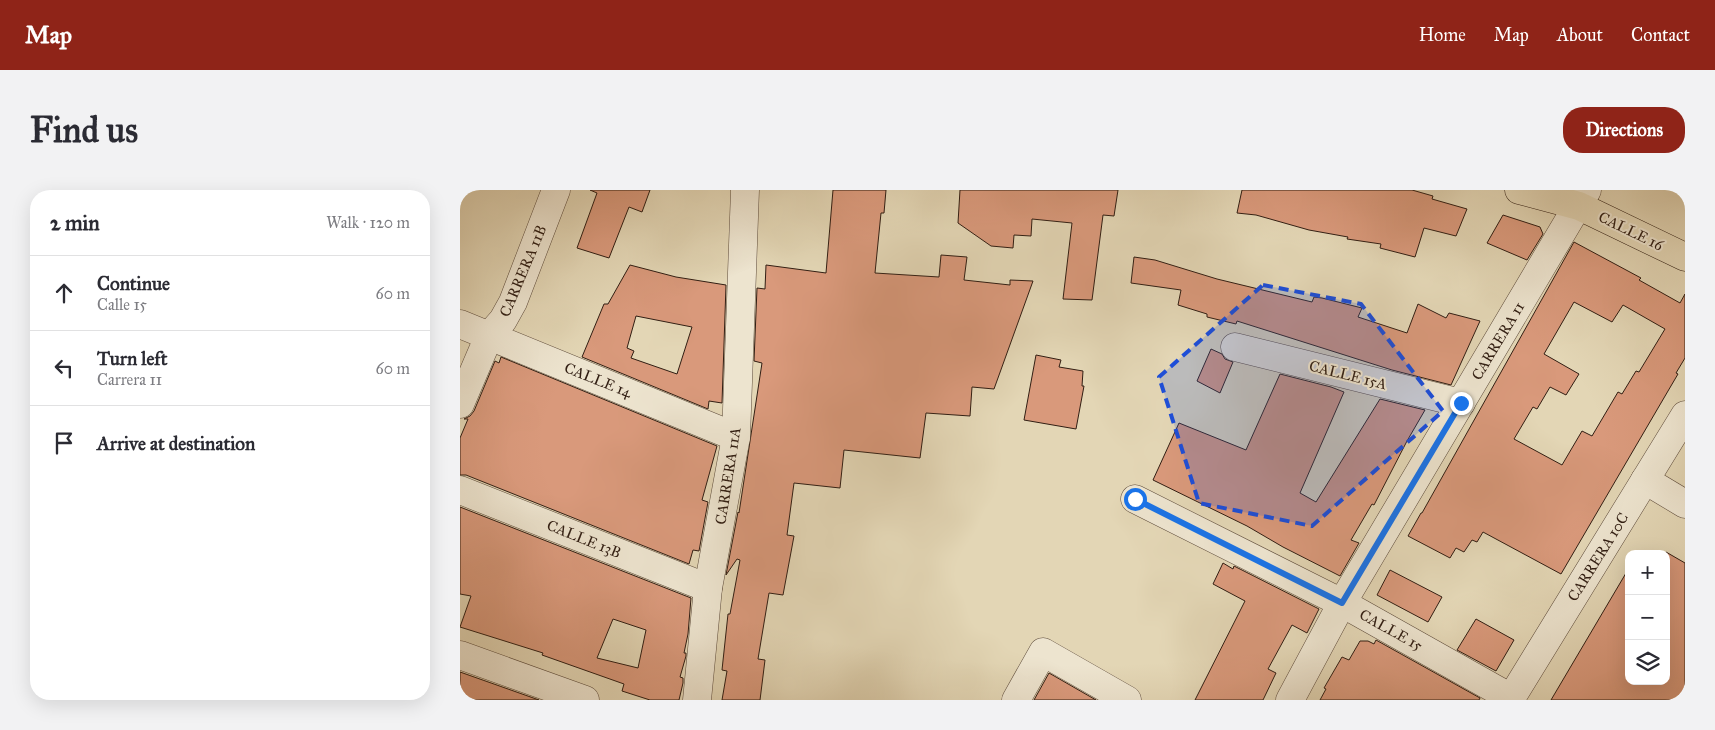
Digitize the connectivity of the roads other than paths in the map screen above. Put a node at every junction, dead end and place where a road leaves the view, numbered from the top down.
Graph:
1 (556, 190) edge
2 (745, 190) edge
3 (1519, 190) edge
4 (1583, 198) edge
5 (1685, 256) edge
6 (460, 324) edge
7 (489, 336) junction
8 (1234, 347) dead end
9 (1461, 403) junction
10 (460, 404) edge
11 (1684, 419) edge
12 (736, 437) junction
13 (1645, 480) junction
14 (460, 490) edge
15 (1135, 499) dead end
16 (1685, 504) edge
17 (708, 588) junction
18 (1342, 603) junction
19 (460, 655) edge
20 (1510, 699) edge
21 (585, 700) edge
22 (697, 700) edge
23 (1016, 700) edge
24 (1127, 700) edge
25 (1290, 700) edge

1 - 7 street, CARRERA 11B
2 - 12 street, CARRERA 11A
3 - 4 main road, CALLE 16
4 - 5 main road, CALLE 16
4 - 9 street, CARRERA 11
6 - 7 street, CALLE 14
7 - 10 street, CARRERA 11B
7 - 12 street, CALLE 14
8 - 9 street, CALLE 15A
9 - 18 street, CARRERA 11
11 - 13 street, CARRERA 10C
12 - 17 street, CARRERA 11A
13 - 16 street
13 - 20 street, CARRERA 10C
14 - 17 street, CALLE 13B
15 - 18 street, CALLE 15
17 - 22 street, CARRERA 11A
18 - 20 street, CALLE 15
18 - 25 street, CARRERA 11
19 - 21 street
23 - 24 street

